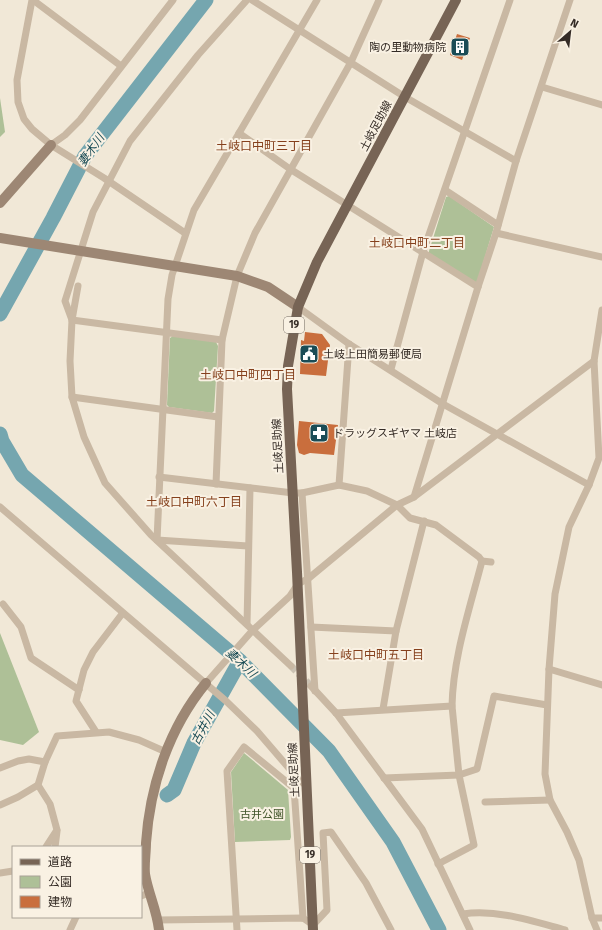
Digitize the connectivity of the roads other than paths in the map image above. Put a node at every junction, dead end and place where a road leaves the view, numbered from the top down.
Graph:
1 (33, 0) edge
2 (173, 0) edge
3 (247, 0) edge
4 (252, 0) edge
5 (316, 0) edge
6 (379, 0) edge
7 (456, 0) edge
8 (510, 0) edge
9 (570, 0) edge
10 (299, 30) junction
11 (351, 62) junction
12 (121, 66) junction
13 (542, 87) junction
14 (405, 97) junction
15 (602, 105) edge
16 (464, 131) junction
17 (239, 133) junction
18 (54, 148) junction
19 (516, 161) junction
20 (290, 169) junction
21 (106, 180) junction
22 (445, 190) junction
23 (0, 203) edge
24 (347, 206) junction
25 (498, 225) junction
26 (185, 233) junction
27 (496, 233) junction
28 (2, 238) edge
29 (76, 249) junction
30 (423, 252) junction
31 (602, 257) edge
32 (175, 266) junction
33 (237, 276) junction
34 (78, 286) dead end
35 (478, 287) junction
36 (298, 307) junction
37 (602, 310) edge
38 (72, 320) junction
39 (601, 321) edge
40 (166, 333) junction
41 (222, 340) junction
42 (349, 344) junction
43 (594, 361) junction
44 (391, 369) junction
45 (72, 397) junction
46 (443, 404) junction
47 (163, 410) junction
48 (218, 417) junction
49 (497, 436) junction
50 (600, 443) edge
51 (160, 477) junction
52 (216, 484) junction
53 (339, 485) junction
54 (589, 485) junction
55 (250, 488) junction
56 (297, 493) junction
57 (414, 497) junction
58 (397, 505) junction
59 (0, 508) edge
60 (424, 521) junction
61 (157, 540) junction
62 (248, 546) junction
63 (482, 561) junction
64 (491, 562) dead end
65 (309, 578) junction
66 (298, 584) junction
67 (3, 604) dead end
68 (122, 614) junction
69 (247, 624) junction
70 (311, 627) junction
71 (252, 631) junction
72 (396, 631) junction
73 (291, 666) tunnel mouth
74 (549, 669) junction
75 (209, 681) junction
76 (602, 684) edge
77 (309, 688) junction
78 (79, 690) junction
79 (547, 705) junction
80 (452, 706) junction
81 (383, 709) junction
82 (336, 713) junction
83 (96, 732) junction
84 (166, 752) junction
85 (45, 762) junction
86 (0, 768) edge
87 (459, 775) junction
88 (384, 778) junction
89 (307, 783) junction
90 (38, 785) junction
91 (550, 800) junction
92 (485, 802) dead end
93 (0, 805) edge
94 (57, 830) junction
95 (47, 846) edge
96 (55, 846) edge
97 (438, 864) junction
98 (12, 871) edge
99 (0, 873) edge
100 (145, 894) edge
101 (463, 914) junction
102 (76, 918) edge
103 (302, 918) junction
104 (592, 918) junction
105 (602, 918) edge
106 (236, 919) junction
107 (159, 925) edge
108 (313, 927) edge
109 (70, 930) edge
110 (237, 930) edge
111 (390, 930) edge
112 (470, 930) edge
113 (565, 930) edge
114 (597, 930) edge

1 - 12 street
1 - 18 street
2 - 12 street
3 - 21 street
4 - 10 street
5 - 10 street
6 - 11 street
7 - 14 main road, 土岐足助線 / 19
8 - 16 street
9 - 13 street
10 - 11 street
10 - 17 street
11 - 14 street
11 - 20 street
12 - 18 street
13 - 15 street
13 - 19 street
14 - 16 street
14 - 24 main road, 土岐足助線 / 19
16 - 19 street
16 - 22 street
17 - 20 street
17 - 26 street
18 - 21 street
18 - 23 street
19 - 25 street
20 - 24 street
20 - 33 street
21 - 26 street
21 - 29 street
22 - 25 street
22 - 30 street
24 - 30 street
24 - 36 main road, 土岐足助線 / 19
25 - 27 street
26 - 32 street
27 - 31 street
27 - 35 street
28 - 29 street
29 - 32 street
29 - 38 street
30 - 35 street
30 - 44 street
32 - 33 street
32 - 40 street
33 - 36 street
33 - 41 street
34 - 38 street
35 - 46 street
36 - 42 street
36 - 56 main road, 土岐足助線 / 19
37 - 39 street
38 - 40 street
38 - 45 street
39 - 43 street
40 - 41 street
40 - 47 street
41 - 48 street
42 - 44 street
42 - 53 street
43 - 49 street
43 - 50 street
44 - 46 street
45 - 47 street
45 - 61 street
46 - 49 street
46 - 57 street
47 - 48 street
47 - 51 street
48 - 52 street
49 - 54 street
49 - 57 street
50 - 54 street
51 - 52 street
51 - 61 street
52 - 55 street
53 - 56 street
53 - 58 street
54 - 74 street
55 - 56 street
55 - 62 street
56 - 65 street
56 - 66 main road, 土岐足助線 / 19
57 - 58 street
58 - 60 street
58 - 65 street
59 - 68 street
60 - 63 street
60 - 72 street
61 - 62 street
61 - 69 street
62 - 69 street
63 - 64 street
63 - 80 street
65 - 66 street
65 - 70 street
66 - 71 street
66 - 77 main road, 土岐足助線 / 19
67 - 78 street
68 - 75 street
68 - 78 street
69 - 71 street
70 - 72 street
70 - 77 street
71 - 73 street
71 - 75 street
72 - 81 street
74 - 76 street
74 - 79 street
75 - 84 street
75 - 89 street
77 - 82 street
77 - 89 main road, 土岐足助線 / 19
78 - 83 street
79 - 87 street
79 - 91 street
80 - 81 street
80 - 87 street
81 - 82 street
82 - 88 street
83 - 84 street
83 - 85 street
84 - 100 street
85 - 86 street
85 - 90 street
87 - 88 street
87 - 97 street
88 - 97 street
89 - 108 main road, 土岐足助線 / 19
90 - 93 street
90 - 94 street
91 - 92 street
91 - 104 street
94 - 95 street
94 - 96 street
97 - 101 street
98 - 99 street
100 - 107 street
101 - 112 street
101 - 113 street
102 - 109 street
103 - 106 street
103 - 106 street
103 - 108 street
104 - 105 street
104 - 114 street
106 - 107 street
106 - 110 street
108 - 111 street

